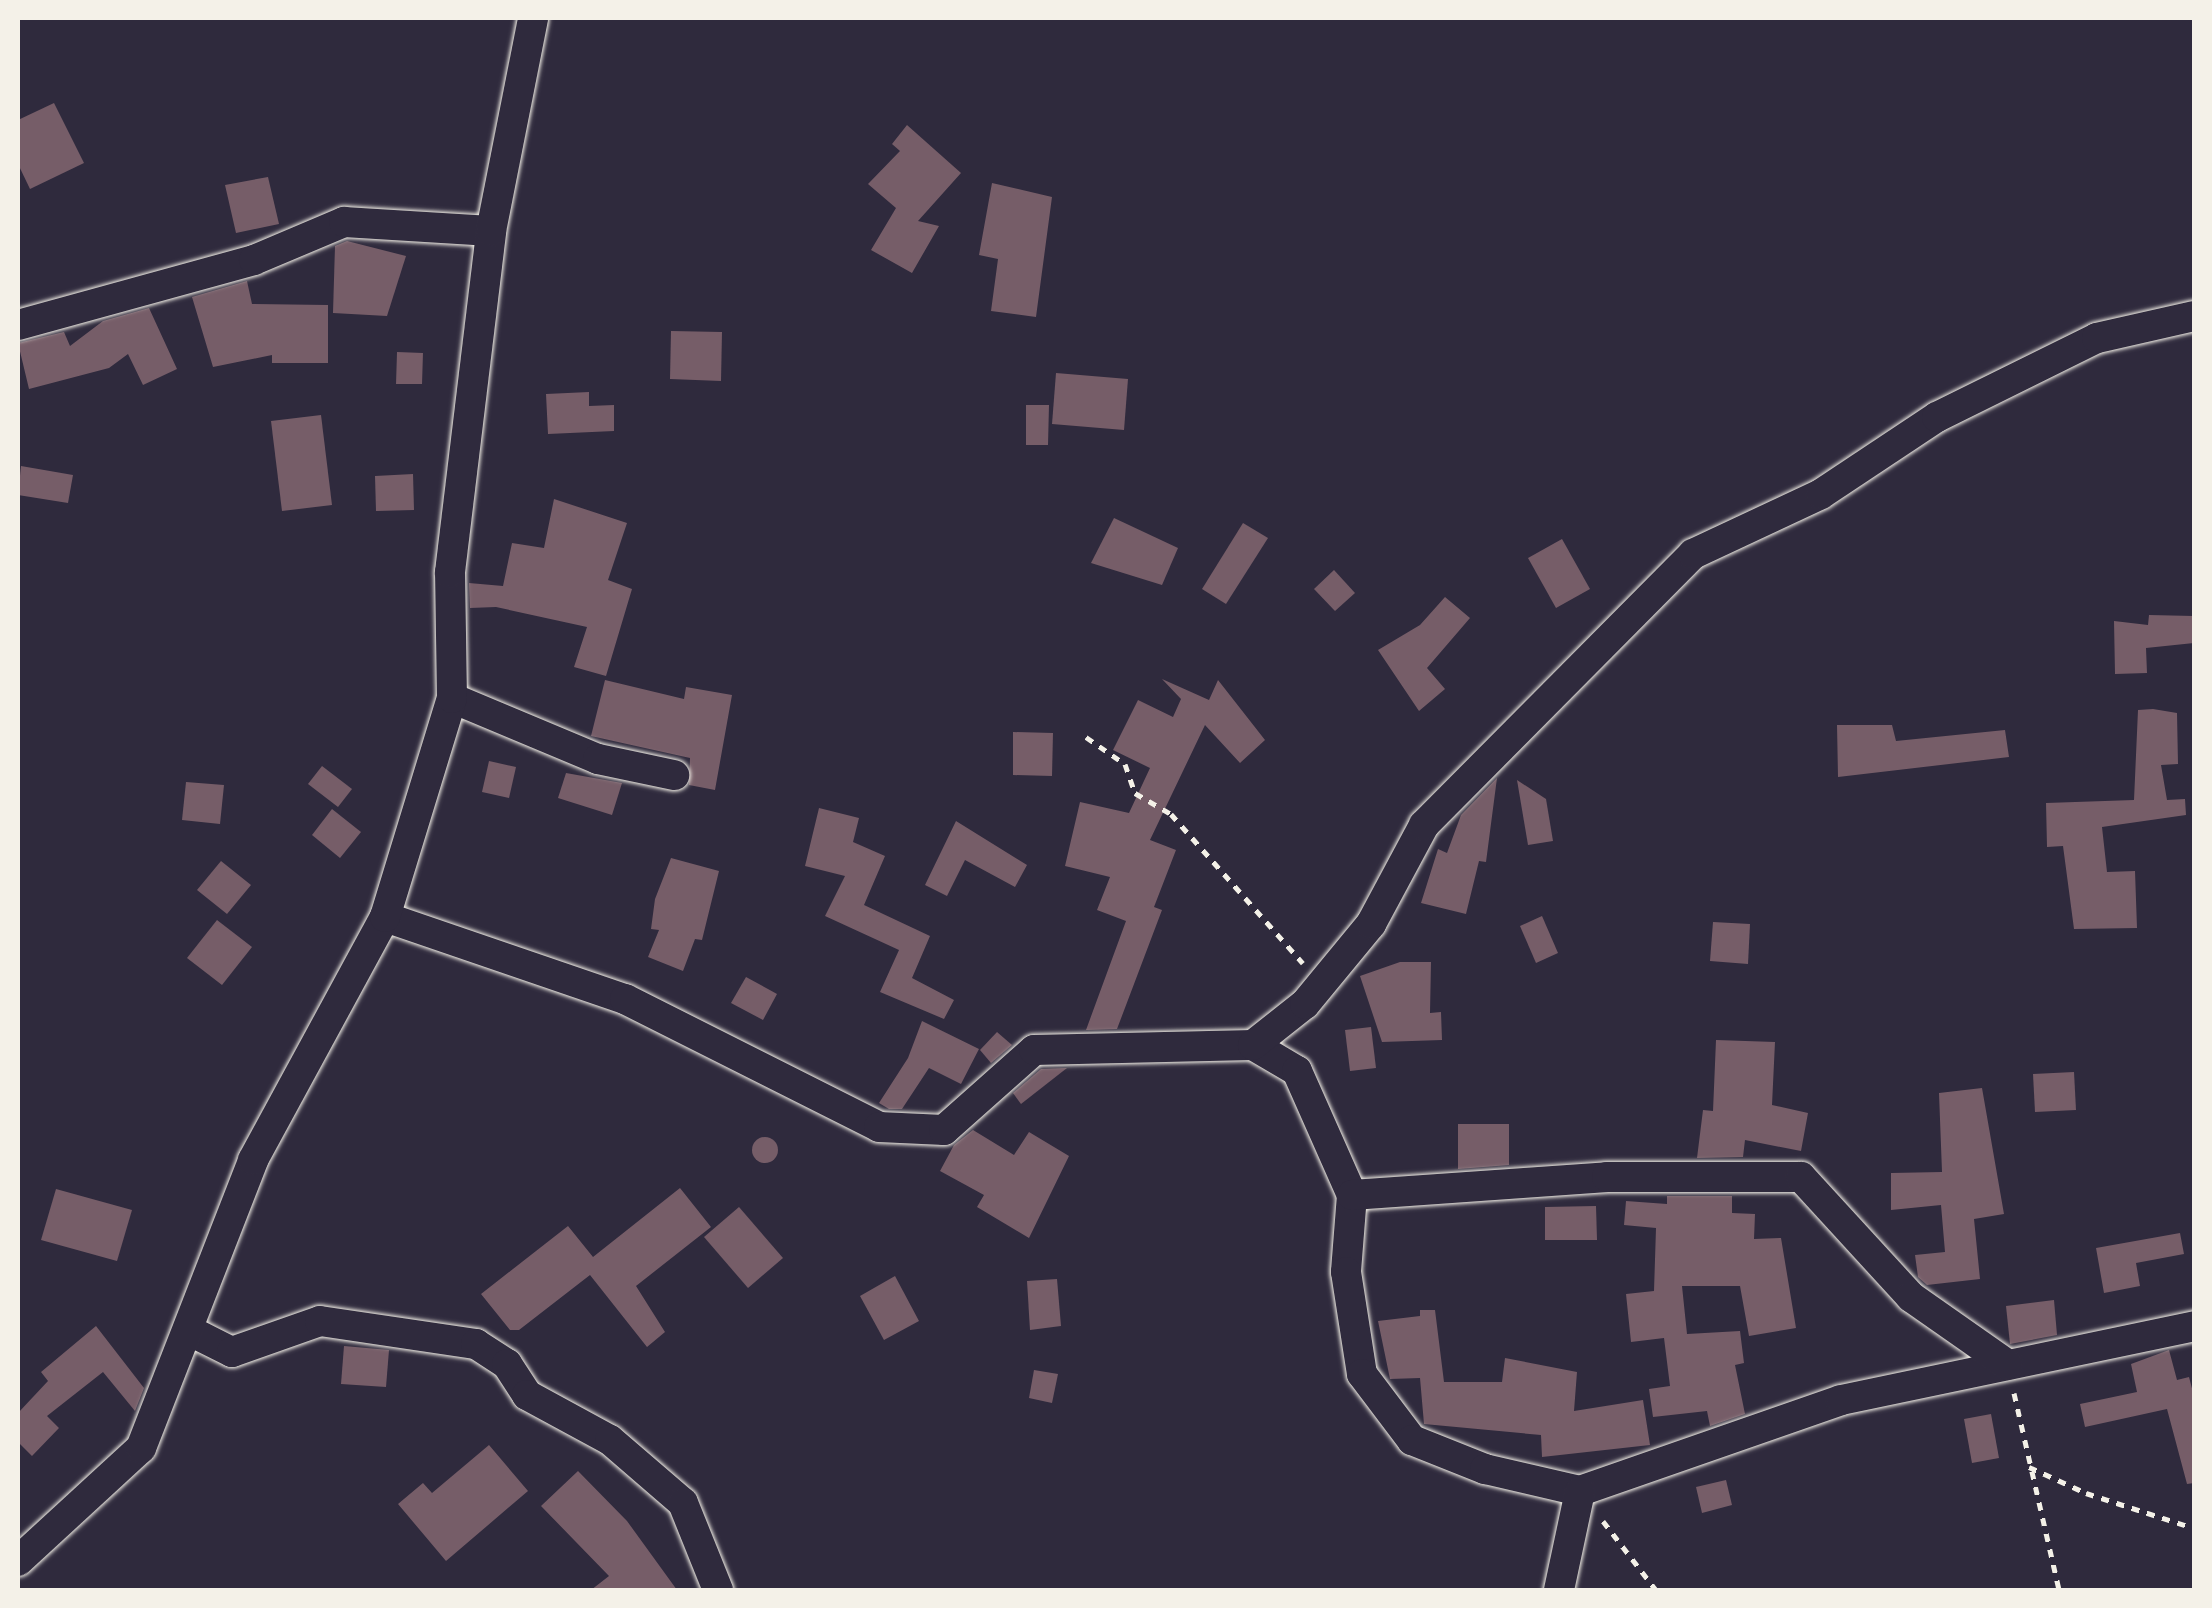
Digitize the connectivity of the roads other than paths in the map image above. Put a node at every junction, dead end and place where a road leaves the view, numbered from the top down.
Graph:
1 (533, 18) edge
2 (491, 231) junction
3 (2194, 316) edge
4 (18, 325) edge
5 (452, 698) junction
6 (674, 775) dead end
7 (386, 917) junction
8 (1253, 1045) junction
9 (1352, 1195) junction
10 (2194, 1326) edge
11 (190, 1331) junction
12 (2008, 1365) junction
13 (1580, 1490) junction
14 (18, 1561) edge
15 (718, 1590) edge
16 (1559, 1590) edge

1 - 2 street
2 - 4 street
2 - 5 street
3 - 8 street
5 - 6 street
5 - 7 street
7 - 8 street
7 - 11 street
8 - 9 street
9 - 12 street
9 - 13 street
10 - 12 street
11 - 14 street
11 - 15 street
12 - 13 street
13 - 16 street

